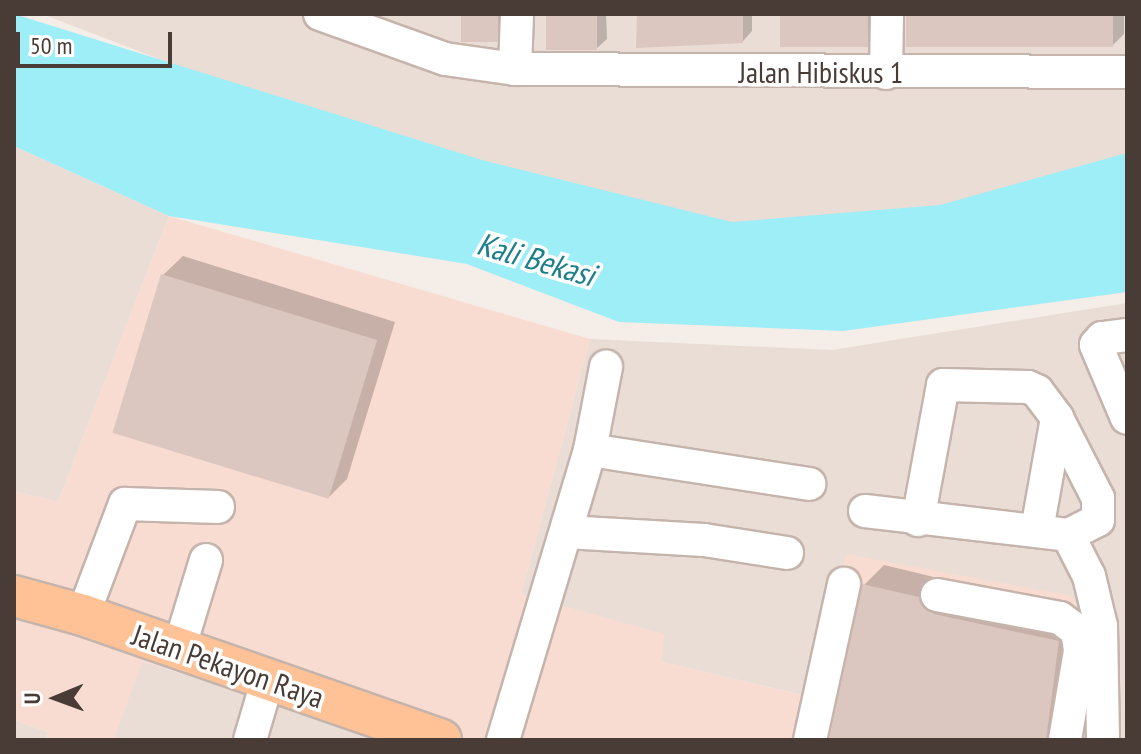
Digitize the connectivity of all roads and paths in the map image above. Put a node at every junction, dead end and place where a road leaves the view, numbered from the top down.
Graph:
1 (320, 14) edge
2 (517, 14) edge
3 (887, 14) edge
4 (382, 24) edge
5 (515, 69) junction
6 (1127, 72) edge
7 (886, 73) junction
8 (1127, 335) edge
9 (606, 367) dead end
10 (1057, 418) junction
11 (1127, 418) edge
12 (590, 450) junction
13 (809, 484) dead end
14 (218, 507) dead end
15 (865, 511) dead end
16 (918, 520) junction
17 (566, 532) junction
18 (1052, 533) junction
19 (787, 553) dead end
20 (206, 560) dead end
21 (844, 584) dead end
22 (937, 595) dead end
23 (14, 596) edge
24 (83, 615) junction
25 (1114, 622) edge
26 (179, 649) junction
27 (268, 679) junction
28 (1127, 734) edge
29 (250, 740) edge
30 (441, 740) edge
31 (503, 740) edge
32 (810, 740) edge
33 (1065, 740) edge
34 (1103, 740) edge
35 (1113, 740) edge

1 - 4 street, Jalan Hibiskus 1
2 - 5 street
3 - 7 street
4 - 5 street, Jalan Hibiskus 1
5 - 7 street, Jalan Hibiskus 1
6 - 7 street, Jalan Hibiskus 1
8 - 11 street
9 - 12 street
10 - 16 street
10 - 18 street
10 - 18 street
12 - 13 street
12 - 17 street
14 - 24 street
15 - 16 street
16 - 18 street
17 - 19 street
17 - 31 street
18 - 25 street
20 - 26 street
21 - 32 street
22 - 33 street
23 - 24 main road, Jalan Pekayon Raya
24 - 26 main road, Jalan Pekayon Raya
25 - 34 street
26 - 27 main road, Jalan Pekayon Raya
27 - 29 street
27 - 30 main road, Jalan Pekayon Raya
28 - 35 street

